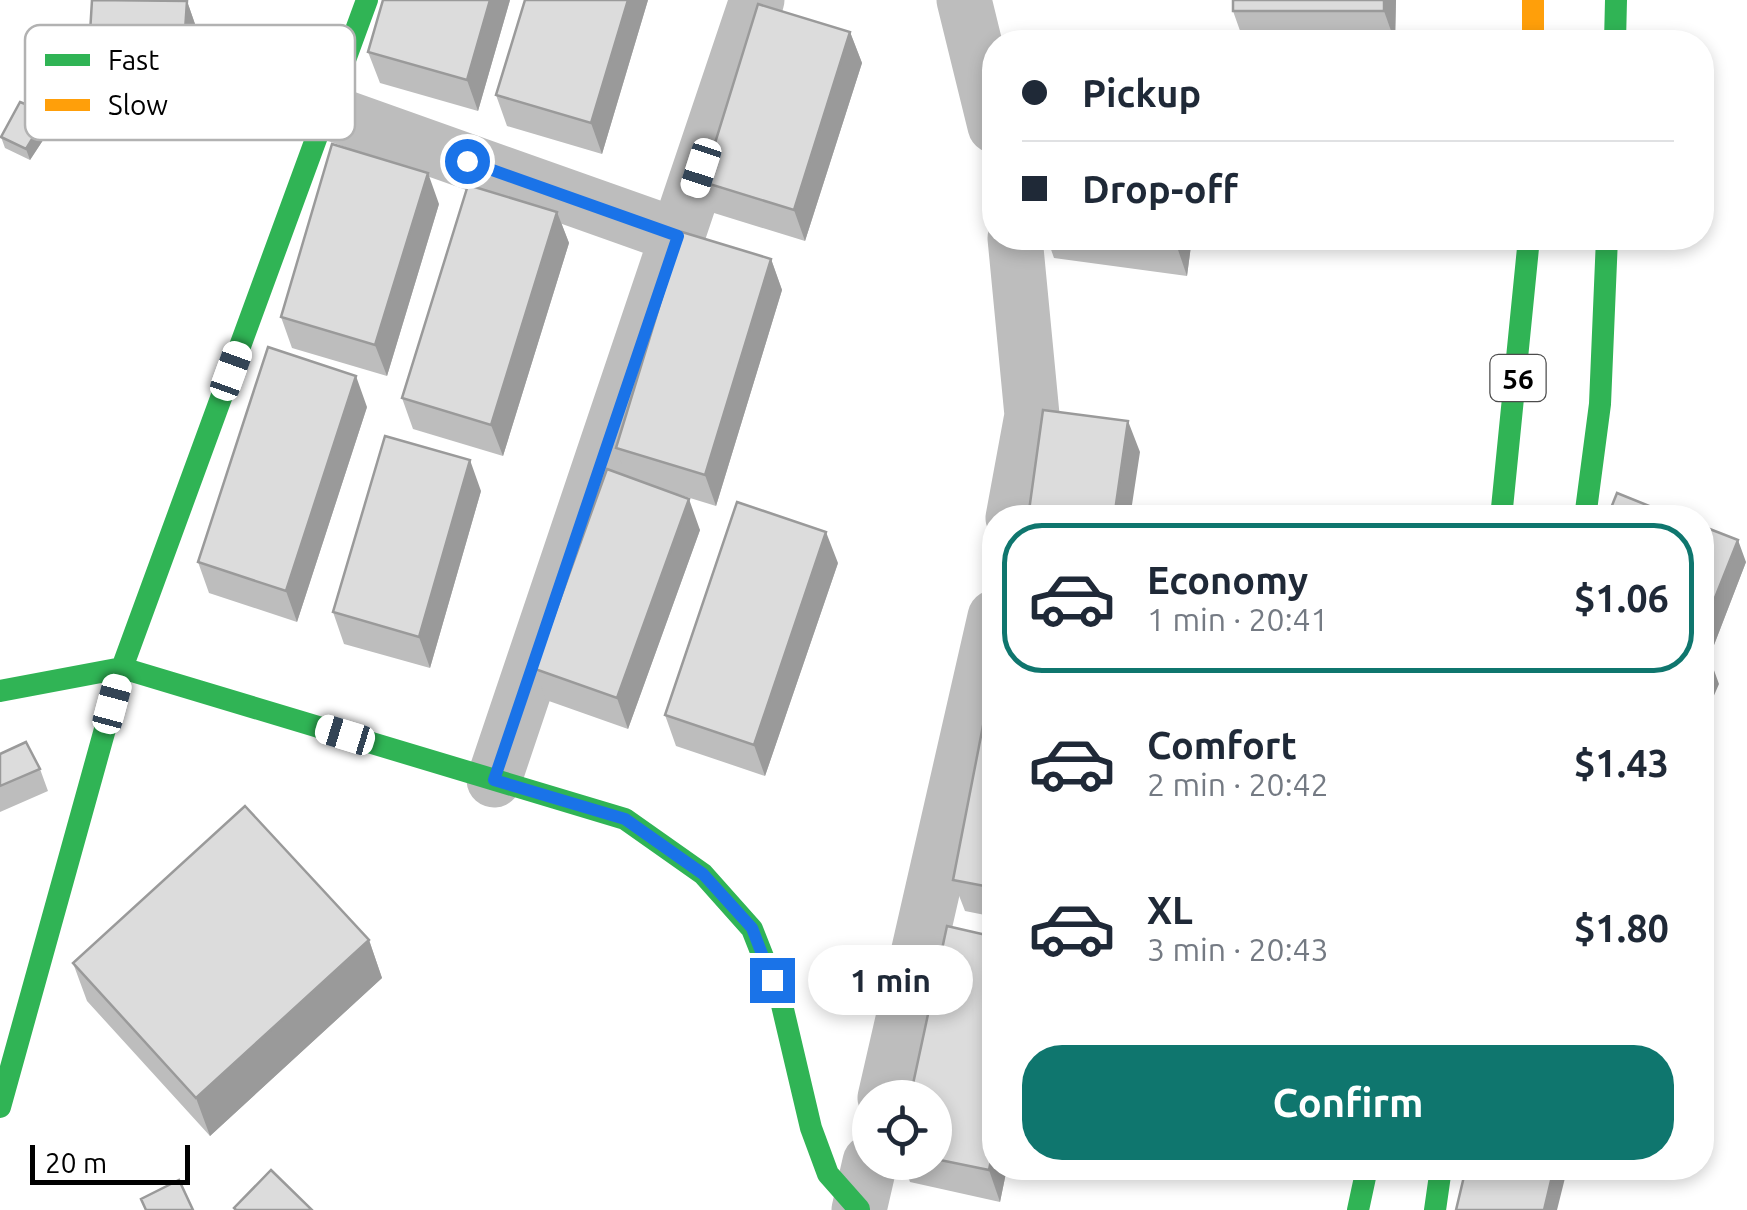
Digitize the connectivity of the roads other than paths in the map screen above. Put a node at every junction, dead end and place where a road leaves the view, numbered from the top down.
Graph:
1 (367, 0) edge
2 (758, 0) edge
3 (964, 0) edge
4 (1533, 0) edge
5 (1616, 0) edge
6 (1533, 30) edge
7 (1615, 30) edge
8 (355, 32) edge
9 (982, 73) edge
10 (355, 121) edge
11 (315, 140) edge
12 (678, 236) junction
13 (1016, 250) edge
14 (1528, 250) edge
15 (1606, 250) edge
16 (1016, 505) edge
17 (1503, 505) edge
18 (1587, 505) edge
19 (122, 668) junction
20 (982, 674) edge
21 (0, 691) edge
22 (494, 780) junction
23 (889, 1080) edge
24 (0, 1107) edge
25 (866, 1180) edge
26 (1364, 1180) edge
27 (1440, 1180) edge
28 (859, 1210) edge
29 (1358, 1210) edge
30 (1435, 1210) edge

1 - 8 street
2 - 12 street
3 - 9 street
4 - 6 street
5 - 7 street
10 - 12 street
11 - 19 street
12 - 22 street
13 - 16 street
14 - 17 street, 56
15 - 18 street
19 - 21 street
19 - 22 street
19 - 24 street
20 - 23 street
22 - 28 street
25 - 28 street
26 - 29 street
27 - 30 street

